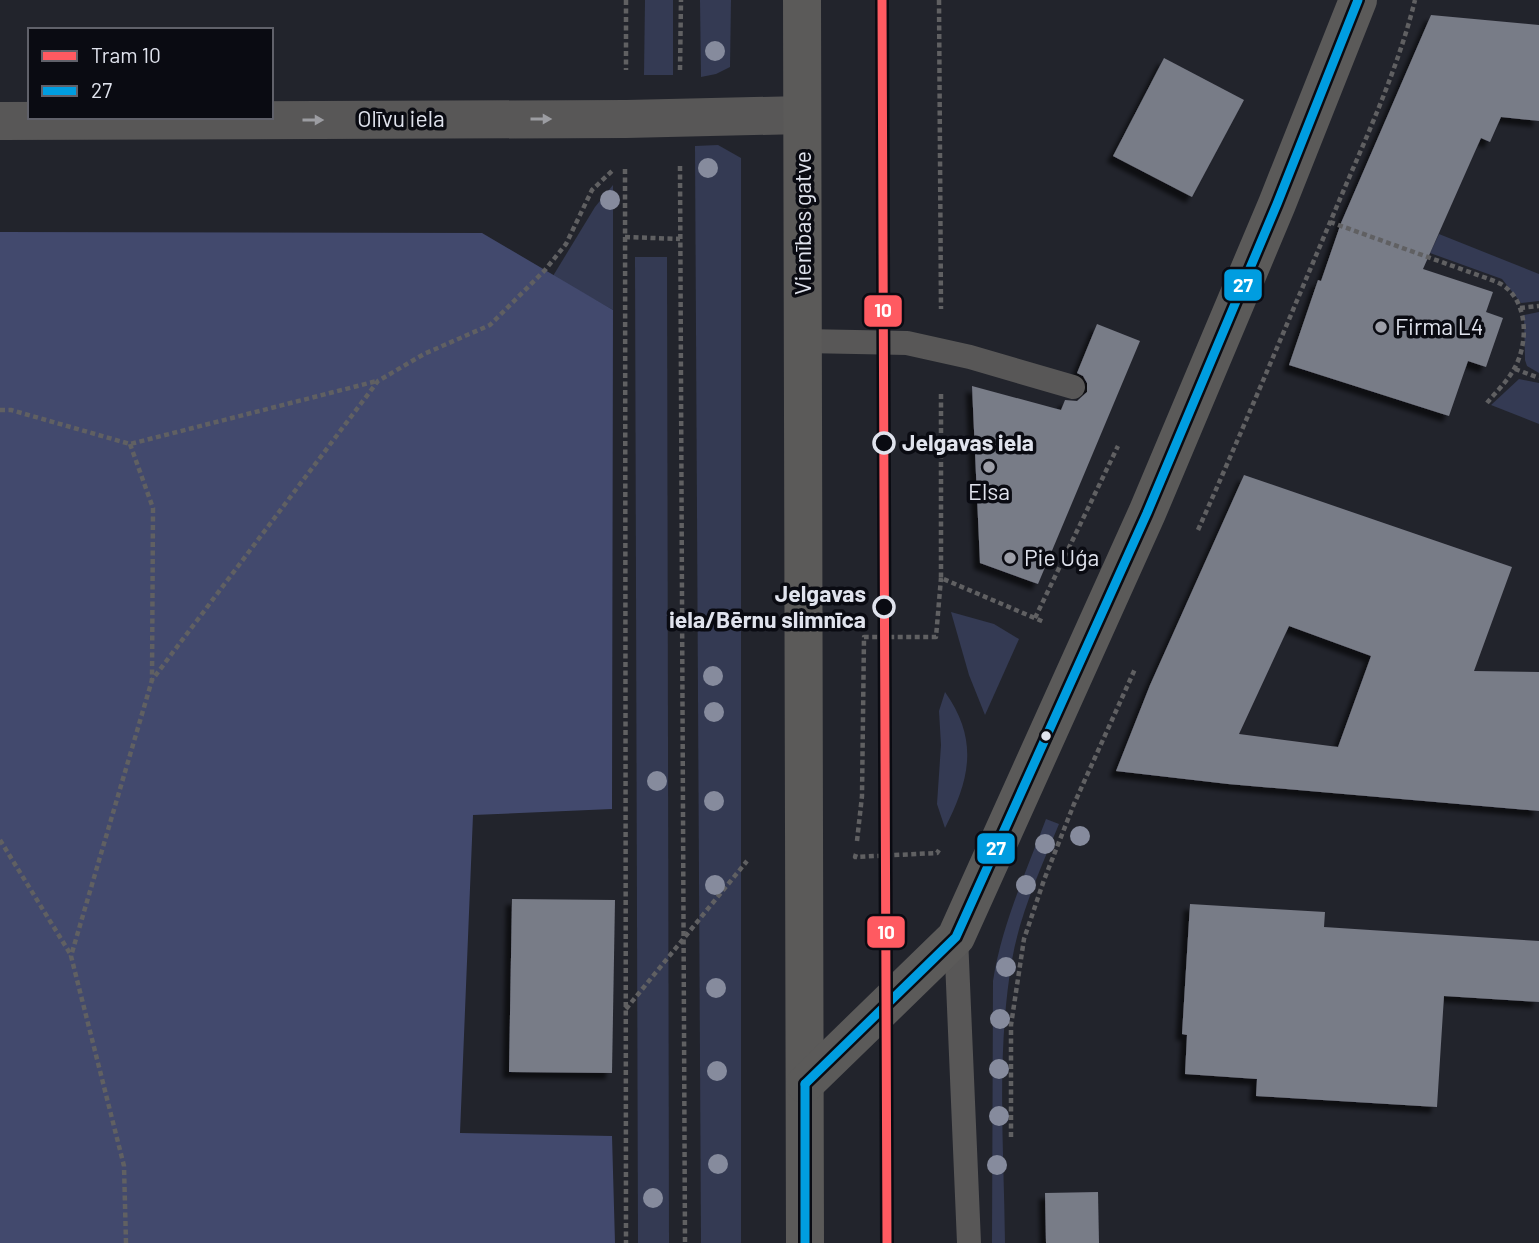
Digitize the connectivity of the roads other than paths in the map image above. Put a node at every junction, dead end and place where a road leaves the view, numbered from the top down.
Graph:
1 (802, 0) edge
2 (1358, 0) edge
3 (802, 115) junction
4 (0, 121) edge
5 (804, 341) junction
6 (1073, 387) dead end
7 (956, 937) junction
8 (805, 1084) junction
9 (805, 1243) edge
10 (969, 1243) edge

1 - 3 main road, Vienības gatve
2 - 7 main road
4 -> 3 street, Olīvu iela
3 - 5 main road, Vienības gatve
5 - 6 lane
5 - 8 main road, Vienības gatve
7 - 8 main road
7 - 10 lane
8 - 9 main road, Vienības gatve

